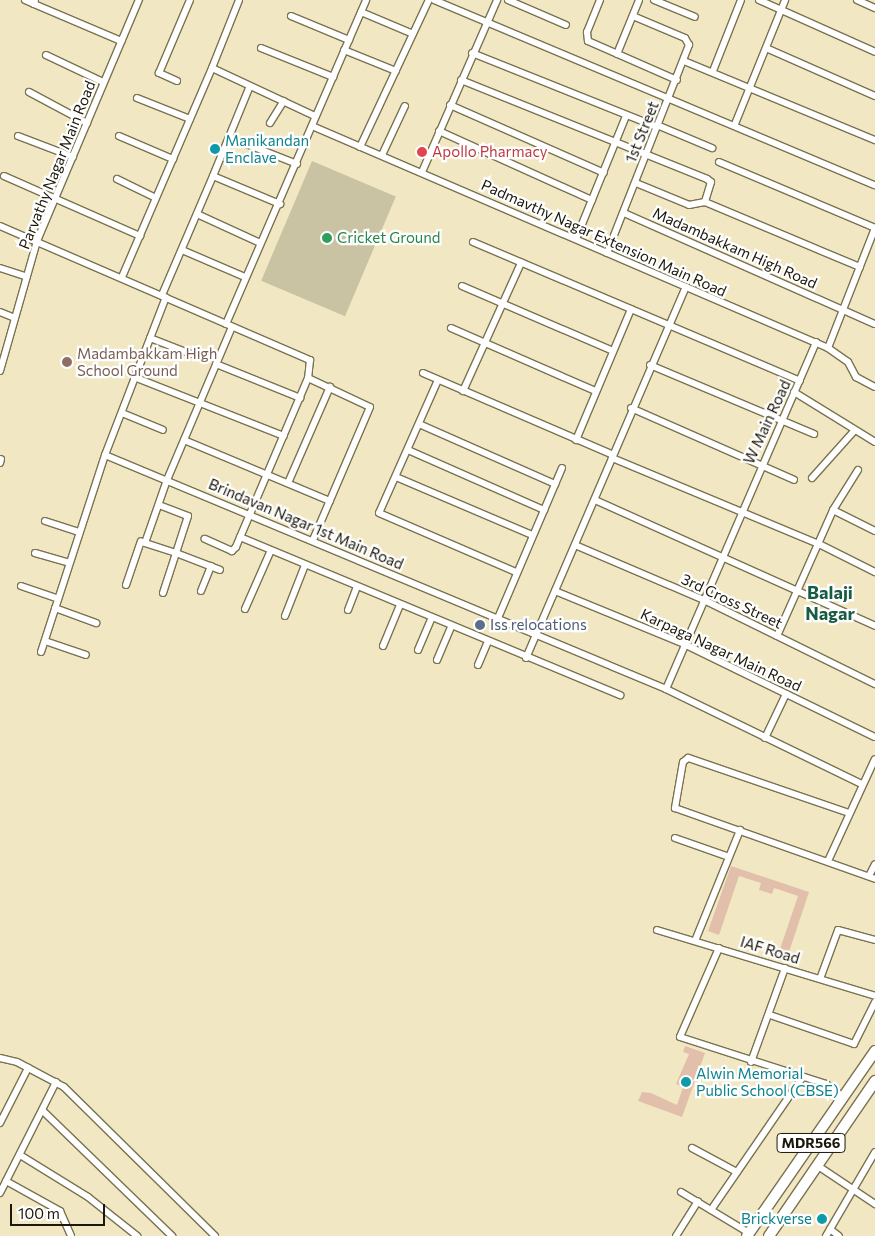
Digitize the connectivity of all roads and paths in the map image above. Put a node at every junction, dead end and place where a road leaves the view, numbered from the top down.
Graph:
1 (25, 0) edge
2 (139, 0) edge
3 (190, 0) edge
4 (239, 0) edge
5 (366, 0) edge
6 (429, 0) edge
7 (434, 0) edge
8 (497, 0) edge
9 (508, 0) edge
10 (600, 0) edge
11 (640, 0) edge
12 (654, 0) edge
13 (741, 0) edge
14 (759, 0) edge
15 (785, 0) edge
16 (857, 0) edge
17 (35, 2) edge
18 (875, 8) edge
19 (781, 10) junction
20 (361, 12) junction
21 (291, 16) dead end
22 (633, 16) junction
23 (695, 17) dead end
24 (486, 23) junction
25 (566, 25) dead end
26 (414, 34) junction
27 (122, 40) junction
28 (349, 40) junction
29 (261, 48) dead end
30 (766, 48) junction
31 (344, 50) junction
32 (875, 52) edge
33 (472, 53) junction
34 (617, 54) junction
35 (46, 55) dead end
36 (684, 60) junction
37 (212, 68) junction
38 (396, 71) junction
39 (713, 71) junction
40 (333, 77) junction
41 (461, 80) junction
42 (677, 80) junction
43 (178, 81) dead end
44 (103, 82) junction
45 (750, 85) junction
46 (250, 86) junction
47 (29, 92) dead end
48 (875, 96) edge
49 (137, 98) dead end
50 (669, 98) junction
51 (284, 101) junction
52 (450, 105) junction
53 (405, 106) dead end
54 (316, 116) junction
55 (626, 116) junction
56 (190, 119) junction
57 (87, 123) junction
58 (270, 123) dead end
59 (735, 124) junction
60 (312, 126) junction
61 (657, 126) junction
62 (439, 131) junction
63 (18, 136) dead end
64 (119, 136) dead end
65 (231, 138) junction
66 (875, 140) edge
67 (615, 144) junction
68 (360, 146) junction
69 (712, 148) dead end
70 (382, 155) junction
71 (646, 155) junction
72 (73, 156) junction
73 (173, 159) junction
74 (719, 162) dead end
75 (297, 164) junction
76 (422, 172) junction
77 (604, 172) junction
78 (4, 176) dead end
79 (214, 176) junction
80 (117, 179) dead end
81 (636, 183) junction
82 (875, 185) edge
83 (156, 198) junction
84 (56, 199) junction
85 (592, 200) junction
86 (705, 202) junction
87 (280, 204) junction
88 (624, 213) junction
89 (197, 214) junction
90 (0, 226) edge
91 (875, 228) edge
92 (140, 236) junction
93 (576, 239) junction
94 (37, 241) junction
95 (260, 242) junction
96 (474, 242) dead end
97 (182, 250) junction
98 (607, 253) junction
99 (521, 263) junction
100 (860, 267) junction
101 (0, 268) edge
102 (27, 277) junction
103 (122, 277) junction
104 (244, 277) junction
105 (462, 286) dead end
106 (686, 287) junction
107 (164, 296) junction
108 (503, 304) junction
109 (631, 309) junction
110 (843, 310) junction
111 (0, 312) edge
112 (15, 318) junction
113 (667, 324) junction
114 (875, 324) edge
115 (229, 326) junction
116 (451, 328) dead end
117 (150, 338) junction
118 (816, 342) junction
119 (485, 343) junction
120 (828, 348) junction
121 (613, 350) junction
122 (191, 354) dead end
123 (2, 355) edge
124 (216, 364) junction
125 (650, 366) junction
126 (0, 371) edge
127 (423, 374) dead end
128 (134, 377) junction
129 (308, 378) junction
130 (438, 380) junction
131 (800, 381) junction
132 (330, 387) junction
133 (875, 387) edge
134 (463, 391) junction
135 (595, 391) junction
136 (794, 392) junction
137 (300, 398) junction
138 (200, 402) junction
139 (631, 408) junction
140 (122, 413) junction
141 (781, 421) junction
142 (419, 424) junction
143 (163, 430) dead end
144 (855, 430) junction
145 (814, 434) dead end
146 (284, 436) junction
147 (184, 440) junction
148 (576, 440) junction
149 (875, 442) edge
150 (408, 450) junction
151 (105, 455) junction
152 (612, 456) junction
153 (760, 466) junction
154 (562, 468) dead end
155 (858, 470) dead end
156 (267, 474) junction
157 (396, 477) junction
158 (812, 478) dead end
159 (167, 480) junction
160 (794, 480) dead end
161 (288, 483) junction
162 (555, 484) junction
163 (330, 500) junction
164 (595, 500) junction
165 (159, 505) junction
166 (544, 510) junction
167 (833, 510) junction
168 (741, 511) junction
169 (250, 514) junction
170 (45, 520) dead end
171 (875, 531) edge
172 (79, 532) junction
173 (532, 535) junction
174 (240, 537) junction
175 (205, 539) dead end
176 (313, 540) junction
177 (140, 541) junction
178 (819, 544) junction
179 (575, 545) junction
180 (271, 550) junction
181 (35, 553) dead end
182 (176, 553) junction
183 (724, 555) junction
184 (69, 564) junction
185 (305, 565) junction
186 (211, 566) junction
187 (220, 570) dead end
188 (516, 572) junction
189 (875, 572) edge
190 (126, 585) dead end
191 (21, 586) dead end
192 (357, 587) junction
193 (797, 588) junction
194 (202, 591) dead end
195 (555, 591) junction
196 (163, 593) dead end
197 (58, 599) junction
198 (704, 600) junction
199 (400, 605) junction
200 (55, 608) junction
201 (245, 610) dead end
202 (348, 610) dead end
203 (285, 616) dead end
204 (498, 618) junction
205 (431, 619) junction
206 (96, 623) dead end
207 (875, 626) edge
208 (451, 627) junction
209 (535, 633) junction
210 (777, 636) junction
211 (45, 641) junction
212 (488, 642) junction
213 (684, 644) junction
214 (383, 646) dead end
215 (418, 650) dead end
216 (41, 652) dead end
217 (86, 655) dead end
218 (526, 658) junction
219 (437, 660) dead end
220 (478, 665) dead end
221 (875, 684) edge
222 (666, 689) junction
223 (786, 694) junction
224 (620, 695) dead end
225 (875, 737) edge
226 (765, 738) junction
227 (875, 759) edge
228 (862, 784) junction
229 (848, 813) junction
230 (740, 830) junction
231 (675, 838) dead end
232 (729, 857) junction
233 (828, 862) junction
234 (875, 864) edge
235 (872, 878) edge
236 (656, 930) dead end
237 (875, 940) edge
238 (696, 942) junction
239 (718, 948) junction
240 (786, 968) junction
241 (820, 979) junction
242 (875, 996) edge
243 (875, 1002) edge
244 (770, 1015) junction
245 (875, 1051) edge
246 (0, 1058) edge
247 (751, 1062) junction
248 (28, 1068) junction
249 (801, 1079) junction
250 (56, 1082) junction
251 (875, 1082) edge
252 (843, 1096) junction
253 (43, 1111) junction
254 (0, 1123) edge
255 (692, 1148) dead end
256 (875, 1152) edge
257 (20, 1155) junction
258 (818, 1166) junction
259 (738, 1172) junction
260 (6, 1180) junction
261 (853, 1191) junction
262 (681, 1192) dead end
263 (0, 1193) edge
264 (698, 1201) junction
265 (875, 1204) edge
266 (712, 1210) junction
267 (830, 1229) junction
268 (748, 1234) edge
269 (71, 1236) edge
270 (137, 1236) edge
271 (172, 1236) edge
272 (215, 1236) edge
273 (676, 1236) edge
274 (769, 1236) edge
275 (826, 1236) edge
276 (839, 1236) edge

1 - 17 street
2 - 27 street, Parvathy Nagar Main Road
3 - 43 street
4 - 37 street
5 - 20 street
6 - 26 street
7 - 24 street
8 - 24 street
9 - 25 street
10 - 34 street
11 - 22 street
12 - 23 street
13 - 39 street
14 - 19 street
15 - 19 street
16 - 18 street
17 - 27 street
19 - 30 street
19 - 32 street
20 - 26 street
20 - 28 street
21 - 28 street
22 - 34 street
22 - 36 street
24 - 33 street
24 - 50 street
26 - 38 street
27 - 44 street, Parvathy Nagar Main Road
28 - 31 street
29 - 40 street
30 - 45 street
30 - 48 street
31 - 38 street
31 - 40 street
33 - 41 street
33 - 55 street
34 - 42 street
35 - 44 street
36 - 39 street
36 - 42 street, 1st Street
37 - 46 street
37 - 56 street
38 - 68 street
39 - 45 street
40 - 54 street
41 - 52 street
41 - 67 street
42 - 50 street, 1st Street
44 - 57 street, Parvathy Nagar Main Road
45 - 59 street
45 - 66 street
46 - 51 street
46 - 65 street
47 - 57 street
49 - 56 street
50 - 59 street
50 - 61 street, 1st Street
51 - 54 street
51 - 58 street
52 - 62 street
52 - 77 street
53 - 70 street
54 - 60 street
55 - 61 street
55 - 67 street
56 - 73 street
57 - 72 street, Parvathy Nagar Main Road
59 - 82 street
60 - 68 street, Padmavthy Nagar Extension Main Road
60 - 75 street
61 - 69 street
61 - 71 street, 1st Street
62 - 76 street
62 - 85 street
63 - 72 street
64 - 73 street
65 - 75 street
65 - 79 street
67 - 71 street
67 - 77 street
68 - 70 street, Padmavthy Nagar Extension Main Road
70 - 76 street, Padmavthy Nagar Extension Main Road
71 - 81 street, 1st Street
71 - 86 street
72 - 84 street, Parvathy Nagar Main Road
73 - 83 street
74 - 91 street
75 - 87 street
76 - 93 street, Padmavthy Nagar Extension Main Road
77 - 85 street
78 - 84 street
79 - 87 street
79 - 89 street
80 - 83 street
81 - 86 street
81 - 88 street, 1st Street
83 - 92 street
84 - 92 street
84 - 94 street, Parvathy Nagar Main Road
85 - 93 street
86 - 100 street
87 - 95 street
88 - 98 street
88 - 110 street, Madambakkam High Road
89 - 95 street
89 - 97 street
90 - 94 street
91 - 100 street
92 - 103 street
93 - 98 street, Padmavthy Nagar Extension Main Road
94 - 102 street, Parvathy Nagar Main Road
94 - 103 street
95 - 104 street
96 - 99 street
97 - 104 street
97 - 107 street
98 - 106 street, Padmavthy Nagar Extension Main Road
99 - 108 street
99 - 109 street
100 - 110 street
101 - 102 street
102 - 112 street, Parvathy Nagar Main Road
103 - 107 street
104 - 115 street
105 - 108 street
106 - 113 street
106 - 118 street, Padmavthy Nagar Extension Main Road
107 - 115 street
107 - 117 street
108 - 119 street
108 - 121 street
109 - 113 street
109 - 121 street
110 - 114 street, Madambakkam High Road
110 - 120 street
111 - 112 street
112 - 123 street, Parvathy Nagar Main Road
113 - 125 street
113 - 131 street
115 - 124 street
115 - 129 street
116 - 119 street
117 - 122 street
117 - 128 street
118 - 120 street, Padmavthy Nagar Extension Main Road
118 - 131 street, W Main Road
119 - 134 street
119 - 135 street
120 - 133 street, Padmavthy Nagar Extension Main Road
121 - 135 street
123 - 126 street, Parvathy Nagar Main Road
124 - 137 street
124 - 138 street
125 - 139 street
125 - 141 street
127 - 130 street
128 - 138 street
128 - 140 street
129 - 132 street
129 - 137 street
130 - 134 street
130 - 142 street
131 - 136 street, W Main Road
132 - 161 street
132 - 163 street
134 - 148 street
135 - 148 street
136 - 141 street, W Main Road
136 - 144 street
137 - 146 street
138 - 146 street
138 - 147 street
139 - 152 street
139 - 153 street
140 - 143 street
140 - 151 street
141 - 145 street
141 - 153 street, W Main Road
142 - 150 street
142 - 162 street
144 - 149 street
144 - 158 street
146 - 156 street
147 - 156 street
147 - 159 street
148 - 152 street
150 - 157 street
150 - 166 street
151 - 159 street, Brindavan Nagar 1st Main Road
151 - 172 street
152 - 164 street
152 - 168 street
153 - 160 street
153 - 168 street, W Main Road
154 - 162 street
155 - 167 street
156 - 161 street
156 - 169 street
157 - 173 street
157 - 188 street
159 - 165 street
159 - 169 street, Brindavan Nagar 1st Main Road
161 - 163 street
162 - 166 street
163 - 176 street
164 - 179 street
164 - 183 street
165 - 177 street
165 - 182 street
166 - 173 street
167 - 171 street
167 - 178 street
168 - 178 street
168 - 183 street, W Main Road
169 - 174 street
169 - 176 street, Brindavan Nagar 1st Main Road
170 - 172 street
172 - 184 street
173 - 188 street
174 - 175 street
174 - 180 street
176 - 204 street, Brindavan Nagar 1st Main Road
177 - 182 street
177 - 190 street
178 - 189 street
178 - 193 street
179 - 195 street
179 - 198 street, 3rd Cross Street
180 - 185 street
180 - 201 street
181 - 184 street
182 - 186 street
182 - 196 street
183 - 193 street
183 - 198 street, W Main Road
184 - 197 street
185 - 192 street
185 - 203 street
186 - 187 street
186 - 194 street
188 - 204 street
191 - 197 street
192 - 199 street
192 - 202 street
193 - 207 street
193 - 210 street
195 - 209 street
195 - 213 street, Karpaga Nagar Main Road
197 - 200 street
198 - 210 street, 3rd Cross Street
198 - 213 street, W Main Road
199 - 205 street
199 - 214 street
200 - 206 street
200 - 211 street
204 - 209 street, Brindavan Nagar 1st Main Road
205 - 208 street
205 - 215 street
208 - 212 street
208 - 219 street
209 - 218 street
209 - 222 street, Brindavan Nagar 1st Main Road
210 - 221 street, 3rd Cross Street
211 - 216 street
211 - 217 street
212 - 218 street
212 - 220 street
213 - 222 street, W Main Road
213 - 223 street, Karpaga Nagar Main Road
218 - 224 street
222 - 226 street, Brindavan Nagar 1st Main Road
223 - 225 street, Karpaga Nagar Main Road
223 - 226 street
226 - 228 street, Brindavan Nagar 1st Main Road
227 - 228 street
228 - 229 street
229 - 230 street
229 - 233 street
230 - 232 street
230 - 233 street
231 - 232 street
232 - 238 street
233 - 235 street
234 - 235 street
236 - 238 street, IAF Road
237 - 241 street
238 - 239 street, IAF Road
239 - 240 street, IAF Road
239 - 247 street
240 - 241 street, IAF Road
240 - 244 street
241 - 242 street, IAF Road
243 - 244 street
244 - 247 street
245 - 252 main road, MDR566
246 - 248 street
247 - 249 street
248 - 250 street
248 - 254 street
249 - 252 street
249 - 259 street
250 - 253 street
250 - 272 street
251 - 258 main road, MDR566
252 - 268 main road, MDR566
253 - 257 street
253 - 271 street
255 - 259 street
256 - 261 street
257 - 260 street
257 - 270 street
258 - 261 street
258 - 274 main road, MDR566
259 - 266 street
260 - 263 street
260 - 269 street
261 - 265 street
261 - 267 street
262 - 264 street
264 - 266 street
264 - 273 street
266 - 268 street
267 - 275 street
267 - 276 street

